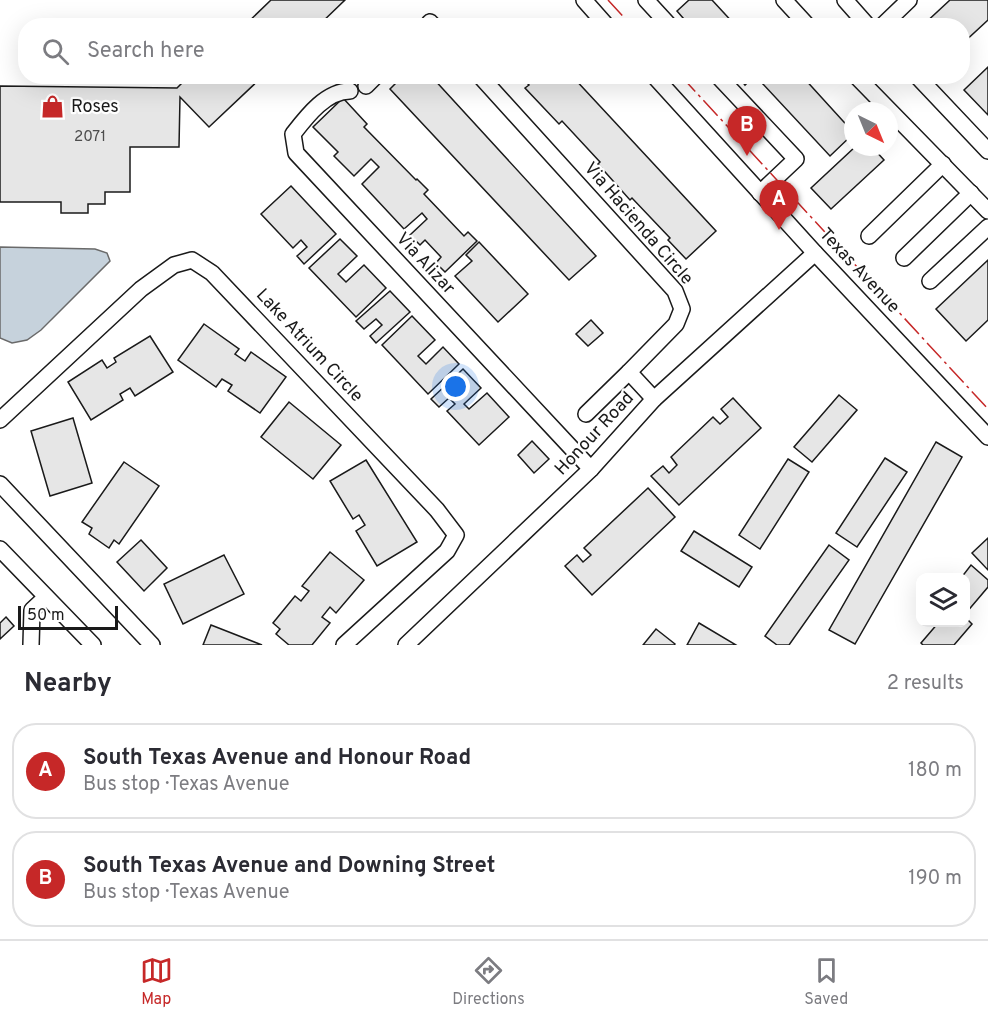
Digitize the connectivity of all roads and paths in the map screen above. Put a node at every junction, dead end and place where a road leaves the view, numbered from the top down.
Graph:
1 (584, 0) edge
2 (646, 0) edge
3 (784, 0) edge
4 (844, 0) edge
5 (909, 0) edge
6 (600, 18) edge
7 (663, 18) edge
8 (801, 18) edge
9 (861, 18) edge
10 (890, 18) edge
11 (487, 84) edge
12 (661, 84) edge
13 (726, 84) edge
14 (864, 84) edge
15 (925, 84) edge
16 (350, 91) dead end
17 (988, 151) edge
18 (943, 164) junction
19 (760, 193) junction
20 (971, 193) junction
21 (988, 211) edge
22 (988, 227) edge
23 (869, 236) dead end
24 (815, 253) junction
25 (904, 258) dead end
26 (930, 281) dead end
27 (629, 372) junction
28 (654, 399) junction
29 (586, 414) dead end
30 (0, 420) edge
31 (988, 437) edge
32 (591, 469) junction
33 (0, 484) edge
34 (0, 549) edge
35 (46, 597) junction
36 (31, 645) edge
37 (93, 645) edge
38 (152, 645) edge
39 (344, 645) edge
40 (406, 645) edge

1 - 6 street
2 - 7 street
3 - 8 street
4 - 9 street
5 - 10 street
11 - 27 street, Via Hacienda Circle
12 - 19 street, Texas Avenue
13 - 19 street
14 - 18 street
15 - 17 street
16 - 32 street, Via Alizar
18 - 20 street
18 - 23 street
19 - 24 street, Texas Avenue
20 - 21 street
20 - 25 street
22 - 26 street
24 - 28 street, Honour Road
24 - 31 street, Texas Avenue
27 - 28 street
27 - 29 street, Via Hacienda Circle
28 - 32 street, Honour Road
30 - 39 street, Lake Atrium Circle
32 - 40 street, Honour Road
33 - 38 street
34 - 35 street
35 - 36 street
35 - 37 street

